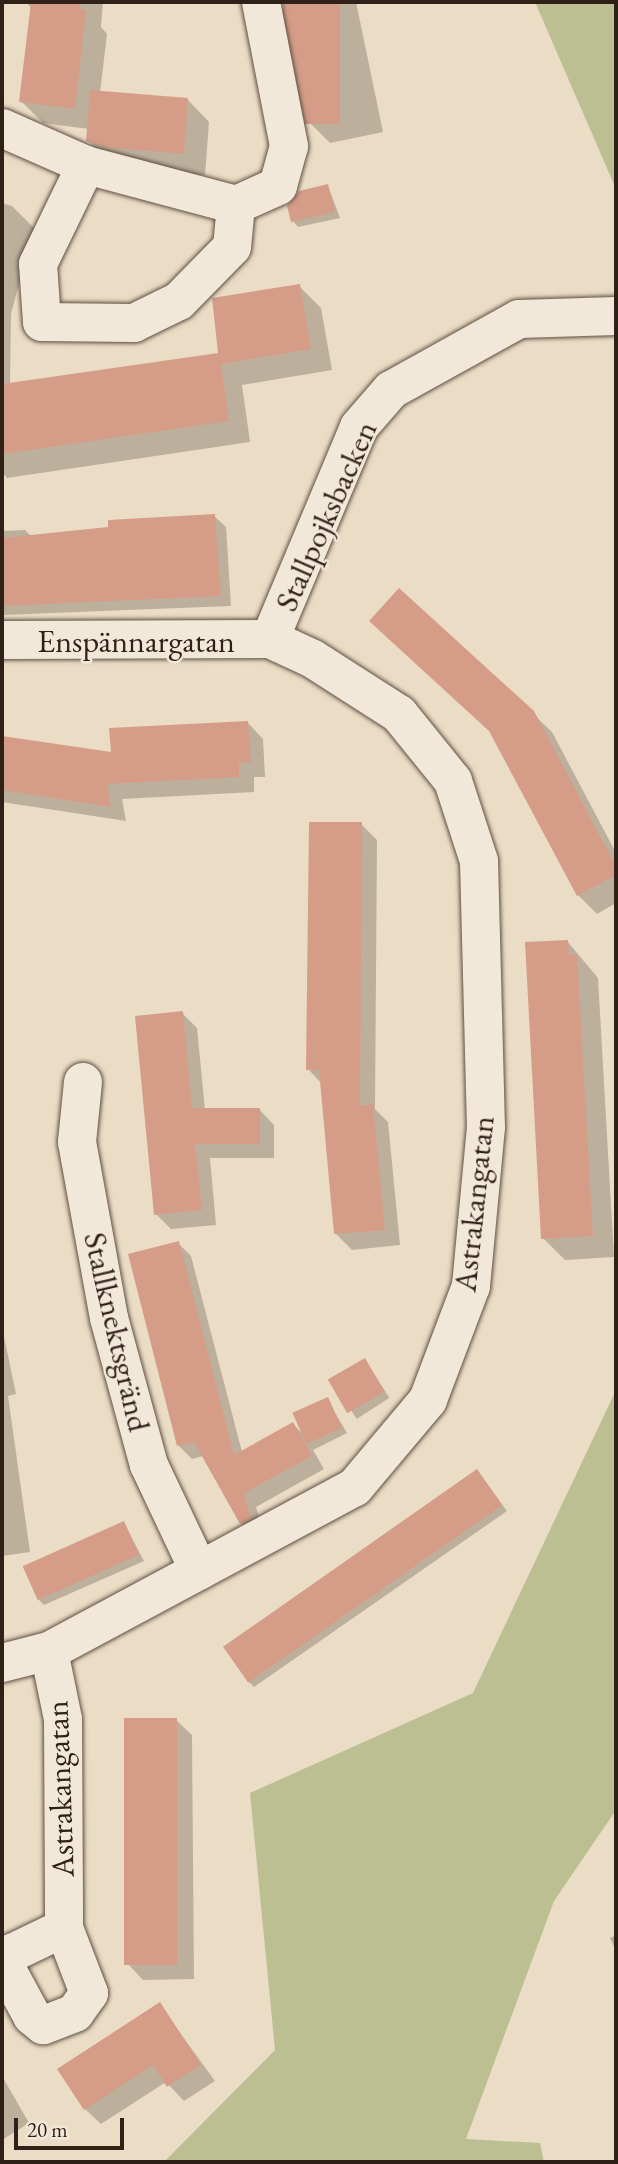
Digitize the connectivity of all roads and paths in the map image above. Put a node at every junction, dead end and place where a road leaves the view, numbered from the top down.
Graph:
1 (261, 2) edge
2 (2, 128) edge
3 (86, 165) junction
4 (236, 205) junction
5 (616, 316) edge
6 (270, 639) junction
7 (2, 640) edge
8 (83, 1082) dead end
9 (199, 1571) junction
10 (49, 1651) junction
11 (2, 1663) edge
12 (64, 1928) dead end

1 - 4 street
2 - 3 street
3 - 4 street
3 - 4 street
5 - 6 street, Stallpojksbacken
6 - 7 street, Enspännargatan
6 - 9 street, Astrakangatan
8 - 9 street, Stallknektsgränd
9 - 10 street, Astrakangatan
10 - 11 street, Astrakangatan
10 - 12 street, Astrakangatan

